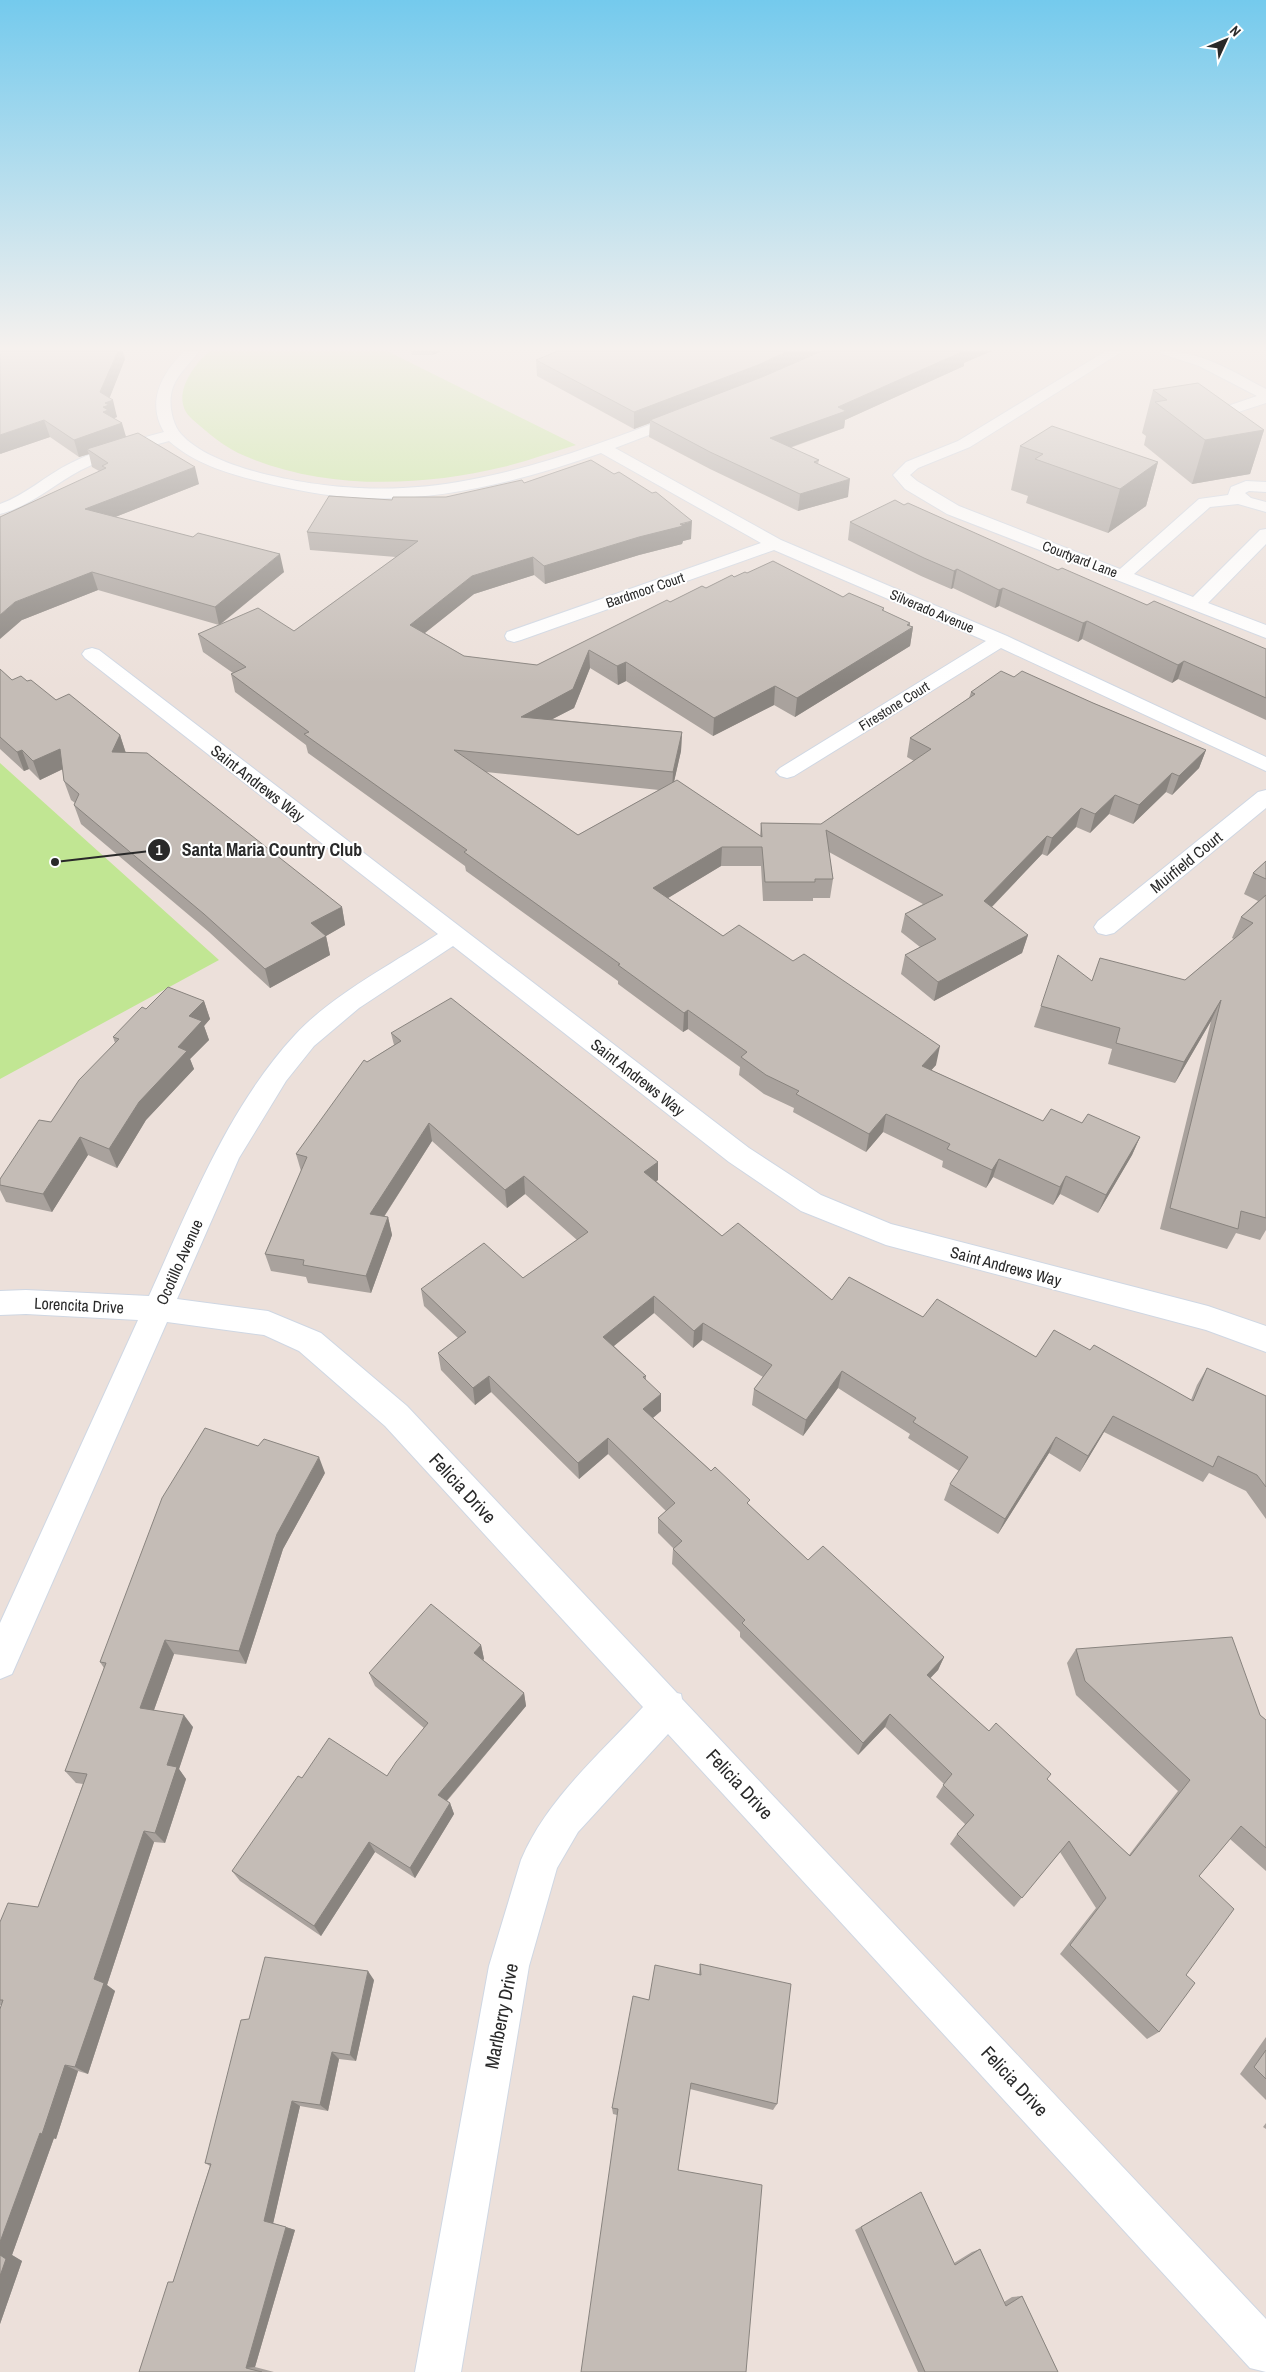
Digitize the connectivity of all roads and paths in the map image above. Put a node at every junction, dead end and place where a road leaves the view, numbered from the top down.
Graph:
1 (88, 462) edge
2 (215, 462) edge
3 (556, 462) edge
4 (628, 462) edge
5 (920, 462) edge
6 (1266, 487) edge
7 (1240, 499) junction
8 (1265, 508) edge
9 (0, 509) edge
10 (1266, 534) edge
11 (775, 544) junction
12 (1122, 576) junction
13 (1196, 605) junction
14 (1266, 632) edge
15 (514, 636) dead end
16 (1000, 640) junction
17 (92, 654) dead end
18 (1266, 765) edge
19 (787, 772) dead end
20 (1266, 796) edge
21 (1106, 927) dead end
22 (454, 935) junction
23 (0, 1304) edge
24 (158, 1309) junction
25 (1266, 1339) edge
26 (0, 1662) edge
27 (668, 1707) junction
28 (1266, 2352) edge
29 (438, 2372) edge

1 - 9 street
2 - 3 street
4 - 11 street, Silverado Avenue
5 - 12 street, Courtyard Lane
6 - 7 street
7 - 8 street
7 - 12 street
10 - 13 street
11 - 15 street, Bardmoor Court
11 - 16 street, Silverado Avenue
12 - 13 street, Courtyard Lane
13 - 14 street, Courtyard Lane
16 - 18 street, Silverado Avenue
16 - 19 street, Firestone Court
17 - 22 street, Saint Andrews Way
20 - 21 street, Muirfield Court
22 - 24 street, Ocotillo Avenue
22 - 25 street, Saint Andrews Way
23 - 24 street, Lorencita Drive
24 - 26 street, Ocotillo Avenue
24 - 27 street, Felicia Drive
27 - 28 street, Felicia Drive
27 - 29 street, Marlberry Drive

